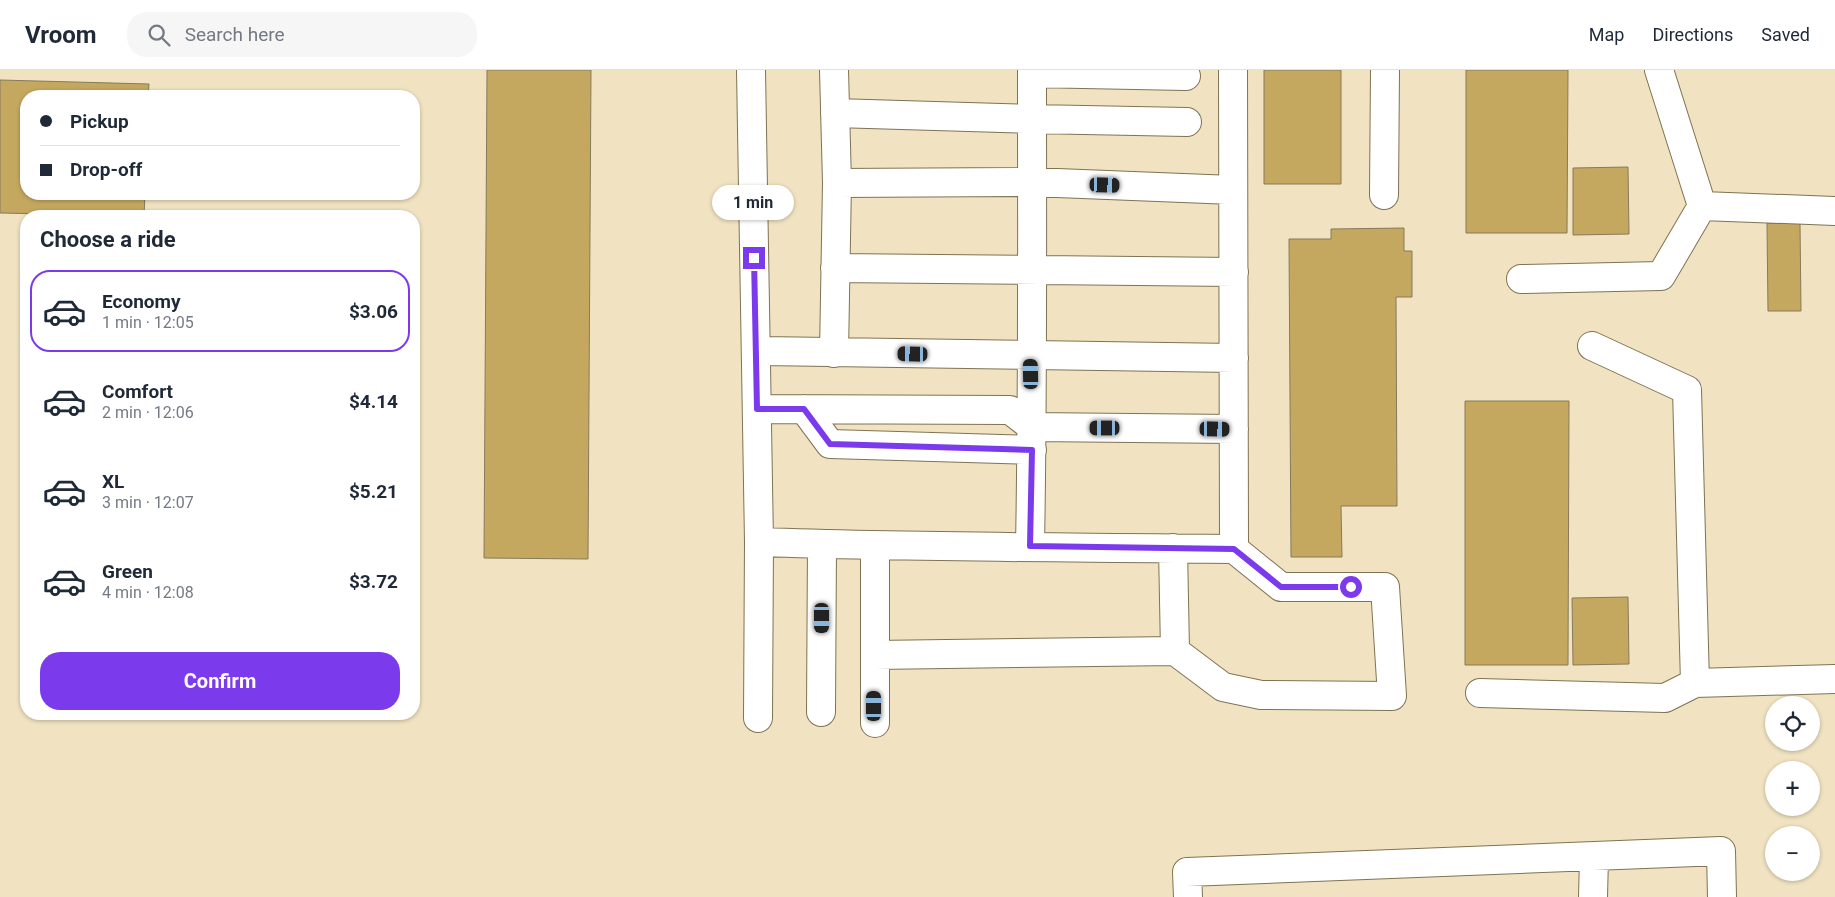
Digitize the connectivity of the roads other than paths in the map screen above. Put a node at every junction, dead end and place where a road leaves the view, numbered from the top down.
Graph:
1 (751, 70) edge
2 (834, 70) edge
3 (1233, 70) edge
4 (1385, 70) edge
5 (1660, 70) edge
6 (1032, 71) edge
7 (1186, 76) dead end
8 (835, 112) junction
9 (1032, 119) junction
10 (1187, 122) dead end
11 (1032, 182) junction
12 (837, 183) junction
13 (1233, 190) junction
14 (1384, 195) dead end
15 (1702, 206) junction
16 (1835, 211) edge
17 (835, 268) junction
18 (1031, 271) junction
19 (1234, 272) junction
20 (1521, 278) dead end
21 (1592, 346) dead end
22 (756, 351) junction
23 (834, 353) junction
24 (1031, 356) junction
25 (1234, 358) junction
26 (757, 409) junction
27 (804, 409) junction
28 (1234, 429) junction
29 (1032, 438) junction
30 (759, 542) junction
31 (822, 544) junction
32 (875, 546) junction
33 (1030, 546) junction
34 (1173, 548) junction
35 (1234, 549) junction
36 (1175, 651) junction
37 (874, 655) junction
38 (1835, 679) edge
39 (1695, 683) junction
40 (1480, 693) dead end
41 (821, 712) dead end
42 (758, 718) dead end
43 (874, 723) dead end
44 (1594, 858) junction
45 (1188, 897) edge
46 (1593, 897) edge
47 (1722, 897) edge

1 - 22 lane
2 - 8 lane
3 - 13 lane
4 - 14 lane
5 - 15 lane
6 - 7 lane
6 - 9 lane
8 - 9 lane
8 - 12 lane
9 - 10 lane
9 - 11 lane
11 - 12 lane
11 - 13 lane
11 - 18 lane
12 - 17 lane
13 - 19 lane
15 - 16 lane
15 - 20 lane
17 - 18 lane
17 - 23 lane
18 - 19 lane
18 - 24 lane
19 - 25 lane
21 - 39 lane
22 - 23 lane
22 - 26 lane
23 - 24 lane
24 - 25 lane
24 - 29 lane
25 - 28 lane
26 - 27 lane
26 - 30 lane
27 - 29 lane
27 - 29 lane
28 - 29 lane
28 - 35 lane
29 - 33 lane
30 - 31 lane
30 - 42 lane
31 - 32 lane
31 - 41 lane
32 - 33 lane
32 - 37 lane
33 - 34 lane
34 - 35 lane
34 - 36 lane
35 - 36 lane
36 - 37 lane
37 - 43 lane
38 - 39 lane
39 - 40 lane
44 - 45 lane
44 - 46 lane
44 - 47 lane

